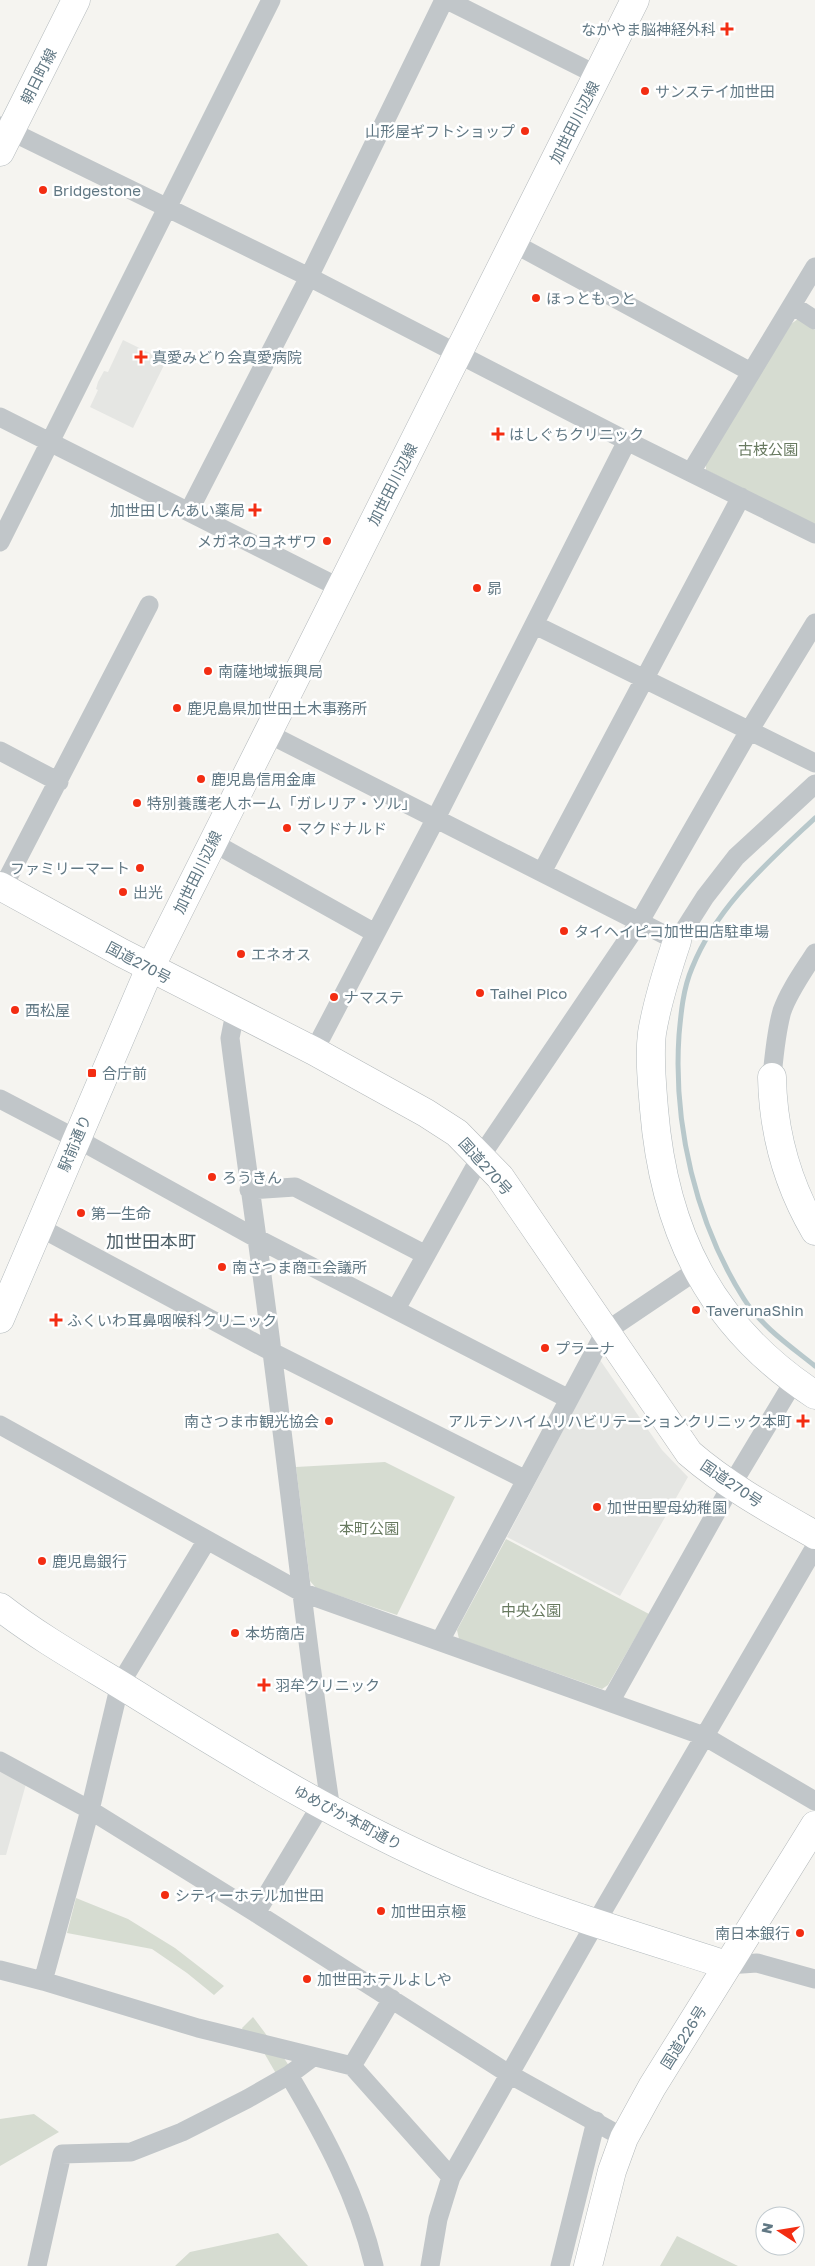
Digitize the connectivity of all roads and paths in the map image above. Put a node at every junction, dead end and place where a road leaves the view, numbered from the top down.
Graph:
1 (76, 0) edge
2 (271, 0) edge
3 (445, 0) edge
4 (634, 0) edge
5 (597, 75) junction
6 (3, 136) edge
7 (167, 209) junction
8 (513, 243) junction
9 (815, 267) edge
10 (309, 277) junction
11 (792, 305) junction
12 (815, 320) edge
13 (458, 353) junction
14 (751, 372) junction
15 (0, 417) edge
16 (627, 441) junction
17 (50, 442) junction
18 (691, 472) junction
19 (741, 497) junction
20 (189, 511) junction
21 (815, 534) edge
22 (0, 542) edge
23 (340, 588) junction
24 (150, 605) dead end
25 (815, 623) edge
26 (535, 625) junction
27 (644, 680) junction
28 (748, 731) junction
29 (267, 733) junction
30 (0, 751) edge
31 (815, 763) edge
32 (59, 782) junction
33 (815, 784) edge
34 (435, 820) junction
35 (212, 842) junction
36 (542, 872) junction
37 (1, 889) edge
38 (640, 921) junction
39 (375, 933) junction
40 (677, 941) junction
41 (815, 954) edge
42 (150, 968) junction
43 (236, 1013) junction
44 (314, 1051) junction
45 (772, 1077) joint
46 (0, 1099) edge
47 (76, 1138) junction
48 (481, 1156) junction
49 (249, 1190) junction
50 (39, 1227) junction
51 (815, 1231) edge
52 (256, 1238) junction
53 (426, 1255) junction
54 (697, 1270) junction
55 (396, 1309) junction
56 (0, 1319) edge
57 (605, 1332) junction
58 (272, 1352) junction
59 (804, 1388) edge
60 (570, 1399) junction
61 (0, 1425) edge
62 (526, 1480) junction
63 (731, 1486) junction
64 (815, 1535) edge
65 (207, 1540) junction
66 (815, 1547) edge
67 (301, 1592) junction
68 (0, 1607) edge
69 (440, 1641) junction
70 (120, 1684) junction
71 (610, 1702) junction
72 (704, 1736) junction
73 (0, 1761) edge
74 (815, 1801) edge
75 (326, 1807) junction
76 (90, 1810) junction
77 (815, 1825) edge
78 (256, 1913) junction
79 (595, 1923) junction
80 (727, 1965) junction
81 (0, 1970) edge
82 (815, 1979) edge
83 (44, 1981) junction
84 (392, 2000) junction
85 (313, 2057) junction
86 (352, 2066) junction
87 (509, 2074) junction
88 (289, 2075) junction
89 (596, 2121) junction
90 (624, 2138) junction
91 (451, 2178) junction
92 (36, 2266) edge
93 (374, 2266) edge
94 (430, 2266) edge
95 (560, 2266) edge
96 (588, 2266) edge

1 - 6 main road, 朝日町線
2 - 7 street
3 - 5 street
3 - 10 street
4 - 5 main road, 加世田川辺線
5 - 8 main road, 加世田川辺線
6 - 7 street
7 - 10 street
7 - 17 street
8 - 13 main road, 加世田川辺線
8 - 14 street
9 - 11 street
10 - 13 street
10 - 20 street
11 - 12 street
11 - 14 street
13 - 16 street
13 - 23 main road, 加世田川辺線
14 - 18 street
15 - 17 street
16 - 18 street
16 - 26 street
17 - 20 street
17 - 22 street
18 - 19 street
19 - 21 street
19 - 27 street
20 - 23 street
23 - 29 main road, 加世田川辺線
24 - 32 street
25 - 28 street
26 - 27 street
26 - 34 street
27 - 28 street
27 - 36 street
28 - 31 street
28 - 38 street
29 - 34 street
29 - 35 main road, 加世田川辺線
30 - 32 street
32 - 37 street
33 - 40 street
34 - 36 street
34 - 39 street
35 - 39 street
35 - 42 main road, 加世田川辺線
36 - 38 street
37 - 42 main road, 国道270号
38 - 40 street
38 - 48 street
39 - 44 street
40 - 54 main road
41 - 45 street
42 - 43 main road, 国道270号
42 - 47 main road, 駅前通り
43 - 44 main road, 国道270号
43 - 49 street
44 - 48 main road, 国道270号
45 - 51 main road
46 - 47 street
47 - 50 main road, 駅前通り
47 - 52 street
48 - 53 street
48 - 57 main road, 国道270号
49 - 52 street
49 - 53 street
50 - 56 main road, 駅前通り
50 - 58 street
52 - 55 street
52 - 58 street
53 - 55 street
54 - 57 street
54 - 59 main road
55 - 60 street
57 - 60 street
57 - 63 main road, 国道270号
58 - 62 street
58 - 67 street
59 - 63 street
60 - 62 street
61 - 65 street
62 - 69 street
63 - 64 main road, 国道270号
63 - 71 street
65 - 67 street
65 - 70 street
66 - 72 street
67 - 69 street
67 - 75 street
68 - 70 main road, ゆめぴか本町通り
69 - 71 street
70 - 75 main road, ゆめぴか本町通り
70 - 76 street
71 - 72 street
72 - 74 street
72 - 79 street
73 - 76 street
75 - 78 street
75 - 79 main road, ゆめぴか本町通り
76 - 78 street
76 - 83 street
77 - 80 main road, 国道226号
78 - 84 street
79 - 80 main road, ゆめぴか本町通り
79 - 87 street
80 - 82 street
80 - 90 main road, 国道226号
81 - 83 street
83 - 85 street
84 - 86 street
84 - 87 street
85 - 86 street
85 - 88 street
86 - 91 street
87 - 89 street
87 - 91 street
88 - 92 street
88 - 93 street
89 - 90 street
89 - 95 street
90 - 96 main road, 国道226号
91 - 94 street

